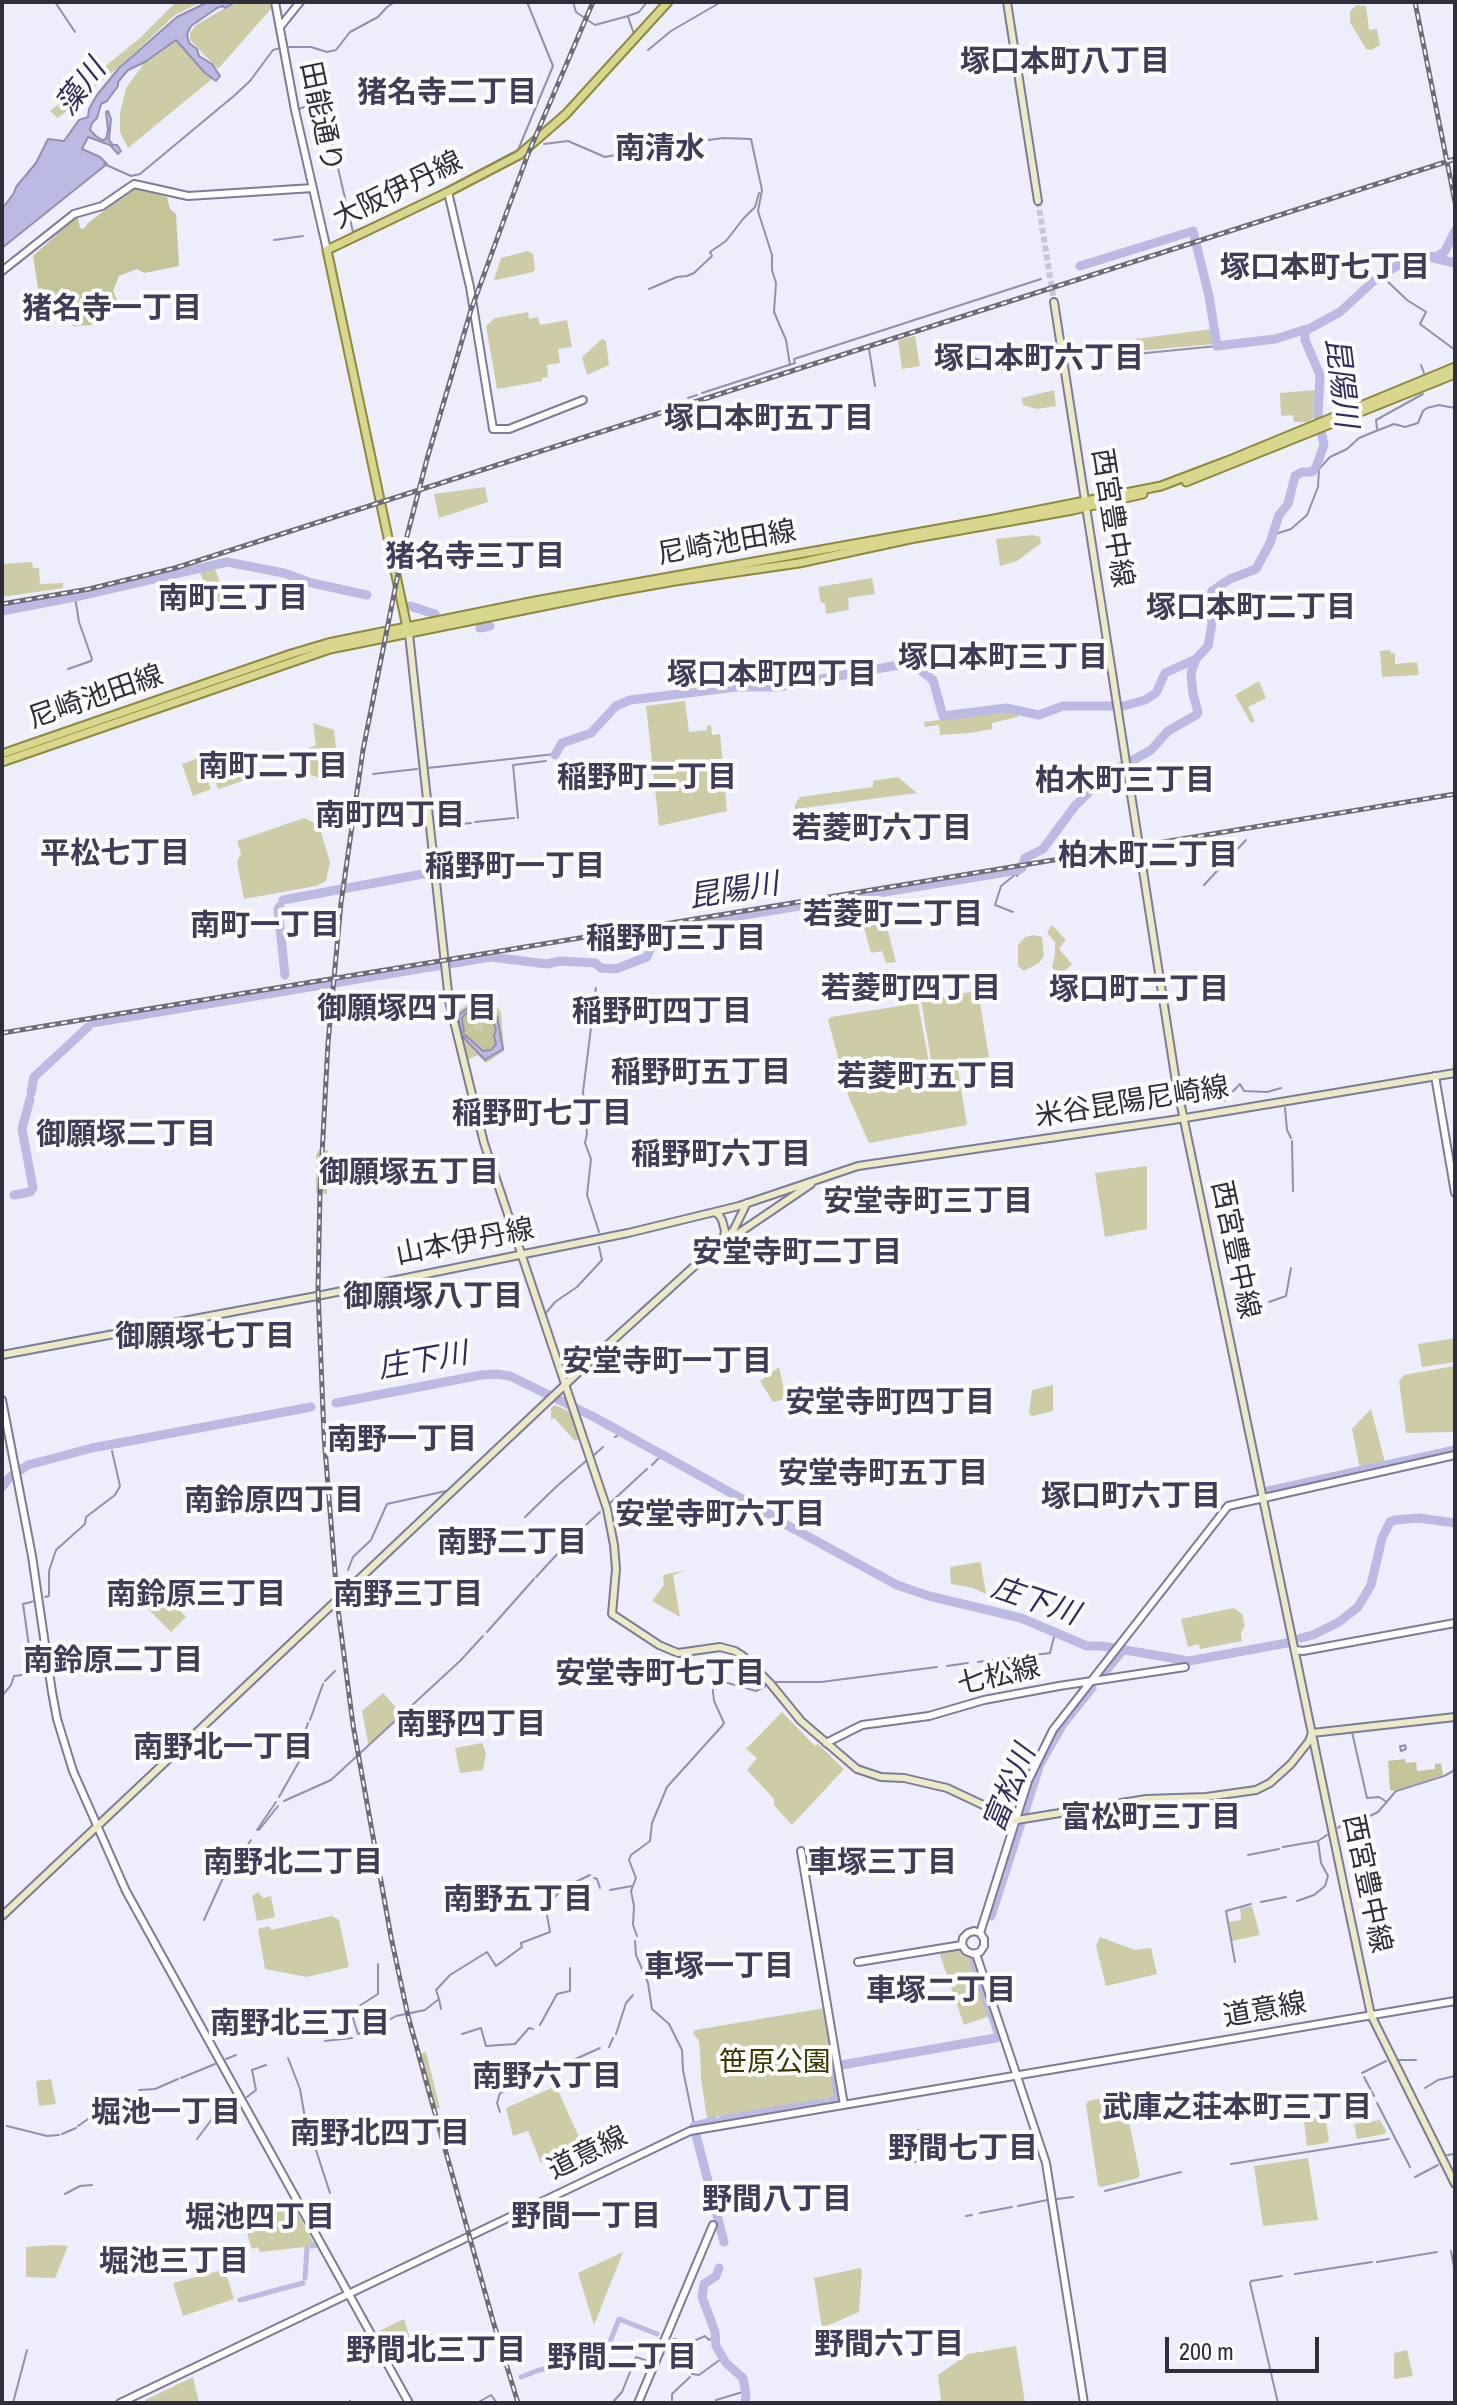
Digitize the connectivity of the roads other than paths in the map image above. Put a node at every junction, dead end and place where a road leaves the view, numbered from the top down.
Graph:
1 (275, 2) edge
2 (300, 2) edge
3 (668, 2) edge
4 (1007, 2) edge
5 (280, 24) junction
6 (313, 188) junction
7 (448, 192) junction
8 (1038, 201) tunnel mouth
9 (327, 250) junction
10 (2, 271) edge
11 (1054, 302) tunnel mouth
12 (1455, 367) edge
13 (1455, 374) edge
14 (583, 400) dead end
15 (1319, 426) junction
16 (1086, 504) junction
17 (408, 631) junction
18 (2, 754) edge
19 (2, 762) edge
20 (1455, 1073) edge
21 (1435, 1076) junction
22 (1183, 1118) junction
23 (817, 1179) junction
24 (1455, 1193) edge
25 (747, 1203) junction
26 (715, 1212) junction
27 (723, 1240) junction
28 (714, 1248) junction
29 (521, 1255) junction
30 (2, 1355) edge
31 (566, 1386) junction
32 (2, 1400) edge
33 (1455, 1455) edge
34 (1263, 1497) junction
35 (1455, 1623) edge
36 (1295, 1650) junction
37 (1185, 1667) dead end
38 (1091, 1681) junction
39 (1455, 1717) edge
40 (1312, 1733) junction
41 (826, 1743) junction
42 (1017, 1820) junction
43 (97, 1827) junction
44 (801, 1851) dead end
45 (2, 1916) edge
46 (980, 1933) junction
47 (962, 1945) junction
48 (976, 1954) junction
49 (858, 1962) dead end
50 (1455, 2001) edge
51 (1371, 2015) junction
52 (1018, 2076) junction
53 (844, 2105) junction
54 (1455, 2184) edge
55 (713, 2225) dead end
56 (348, 2294) junction
57 (120, 2403) edge
58 (409, 2403) edge
59 (638, 2403) edge
60 (1084, 2403) edge

1 - 5 street, 田能通り
2 - 5 street
3 - 7 main road, 大阪伊丹線
4 - 8 main road
5 - 6 street, 田能通り
6 - 9 street, 田能通り
6 - 10 street
7 - 9 main road, 大阪伊丹線
7 - 14 street
9 - 17 main road, 大阪伊丹線
11 - 16 main road, 西宮豊中線
12 - 15 main road, 尼崎池田線
13 - 15 main road, 尼崎池田線
15 - 16 main road, 尼崎池田線
16 - 17 main road, 尼崎池田線
16 - 22 main road, 西宮豊中線
17 - 18 main road, 尼崎池田線
17 - 19 main road, 尼崎池田線
17 - 29 main road
20 - 21 main road, 米谷昆陽尼崎線
21 - 22 main road, 米谷昆陽尼崎線
21 - 24 street
22 - 23 main road, 米谷昆陽尼崎線
22 - 34 main road, 西宮豊中線
23 - 25 main road, 米谷昆陽尼崎線
23 - 28 main road, 米谷昆陽尼崎線
25 - 26 main road, 山本伊丹線
25 - 27 main road, 米谷昆陽尼崎線
26 - 27 main road
26 - 29 main road, 山本伊丹線
27 - 28 main road, 米谷昆陽尼崎線
28 - 31 main road, 米谷昆陽尼崎線
29 - 30 main road, 山本伊丹線
29 - 31 main road
31 - 41 main road
31 - 43 main road, 米谷昆陽尼崎線
32 - 43 street
33 - 34 street
34 - 36 main road, 西宮豊中線
34 - 38 street
35 - 36 street
36 - 40 main road, 西宮豊中線
37 - 38 street, 七松線
38 - 41 street, 七松線
38 - 42 street
39 - 40 main road
40 - 42 main road
40 - 51 main road, 西宮豊中線
41 - 42 main road
42 - 46 street
43 - 45 main road, 米谷昆陽尼崎線
43 - 56 street
44 - 53 street
46 - 47 street
46 - 48 street
47 - 48 street
47 - 49 street
48 - 52 street
50 - 51 street, 道意線
51 - 52 street, 道意線
51 - 54 main road, 西宮豊中線
52 - 53 street, 道意線
52 - 60 street
53 - 56 street, 道意線
55 - 59 street
56 - 57 street, 道意線
56 - 58 street

